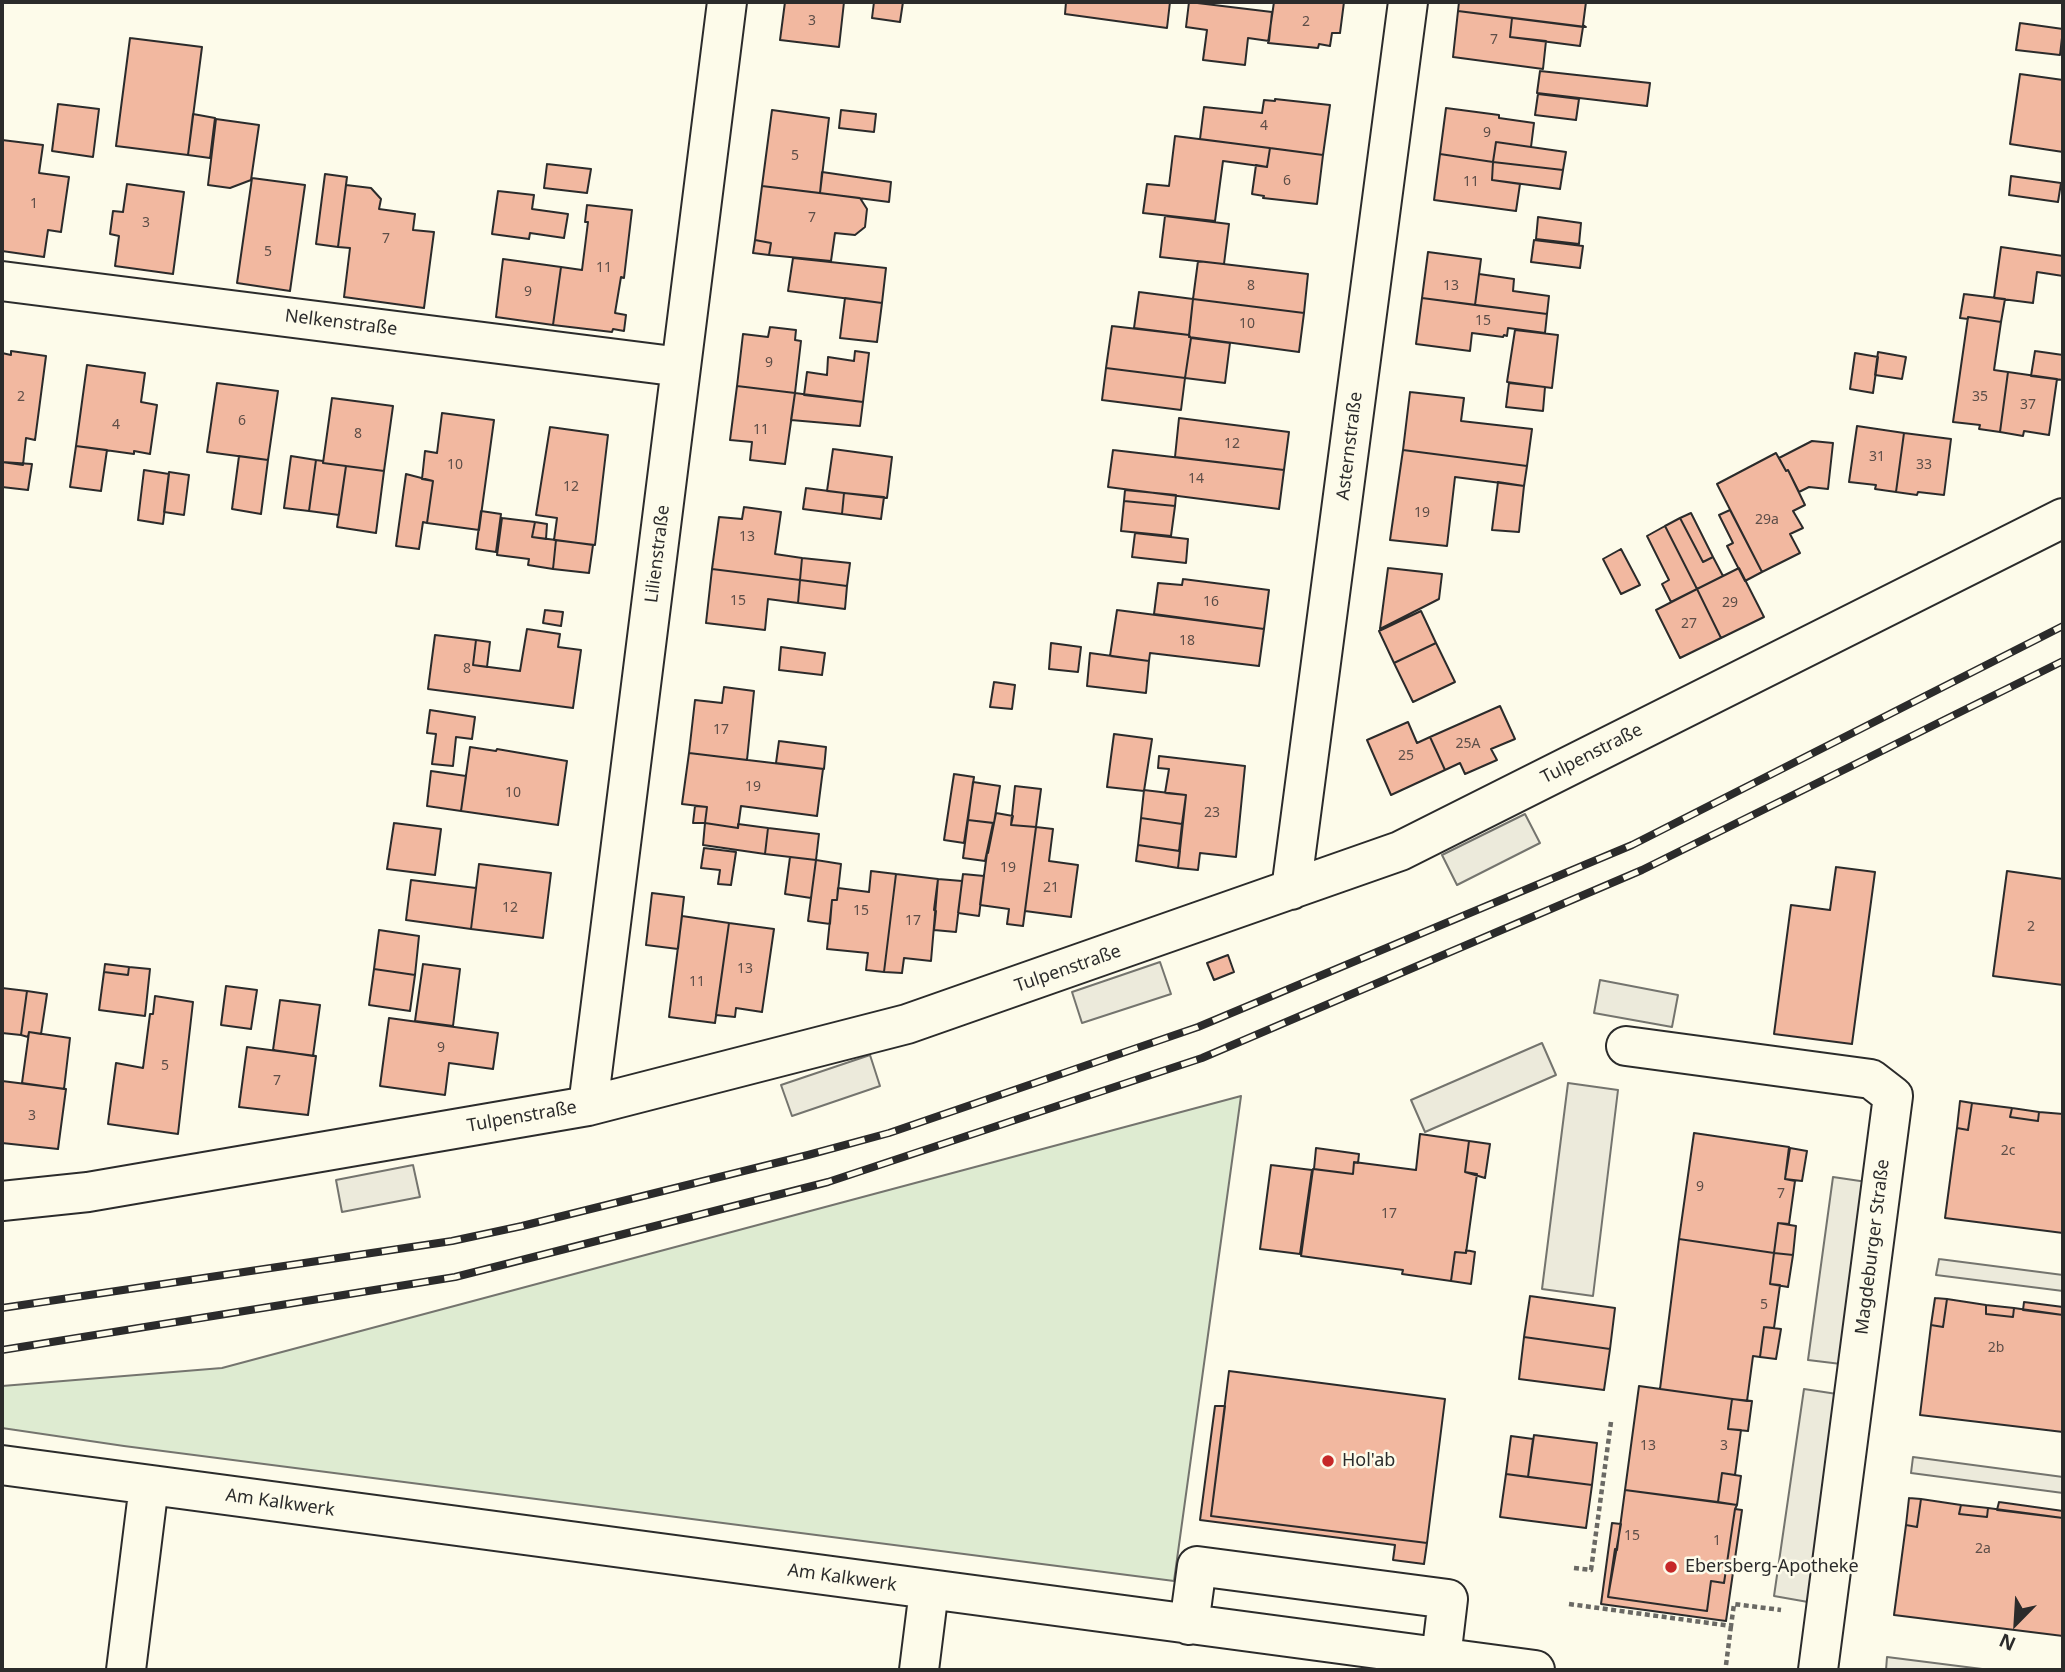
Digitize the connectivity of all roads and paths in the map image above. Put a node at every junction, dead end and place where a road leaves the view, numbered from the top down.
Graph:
1 (727, 2) edge
2 (1408, 2) edge
3 (2, 281) edge
4 (681, 367) junction
5 (2063, 518) edge
6 (1292, 890) junction
7 (1626, 1046) dead end
8 (588, 1106) junction
9 (2, 1201) edge
10 (1611, 1423) dead end
11 (2, 1465) edge
12 (149, 1485) junction
13 (1574, 1568) dead end
14 (929, 1590) junction
15 (1569, 1604) dead end
16 (1825, 1616) junction
17 (1189, 1625) junction
18 (1731, 1626) junction
19 (1441, 1658) junction
20 (1726, 1665) dead end
21 (126, 1670) edge
22 (919, 1670) edge
23 (1535, 1670) edge
24 (1818, 1670) edge

1 - 4 street, Lilienstraße
2 - 6 street, Asternstraße
3 - 4 street, Nelkenstraße
4 - 8 street, Lilienstraße
5 - 6 street, Tulpenstraße
6 - 8 street, Tulpenstraße
7 - 16 street, Magdeburger Straße
8 - 9 street, Tulpenstraße
10 - 13 path
11 - 12 street, Am Kalkwerk
12 - 14 street, Am Kalkwerk
12 - 21 street
14 - 17 street, Am Kalkwerk
14 - 22 street
15 - 18 path
16 - 18 path
16 - 24 street, Magdeburger Straße
17 - 19 street, Am Kalkwerk
17 - 19 street
18 - 20 path
19 - 23 street, Am Kalkwerk

